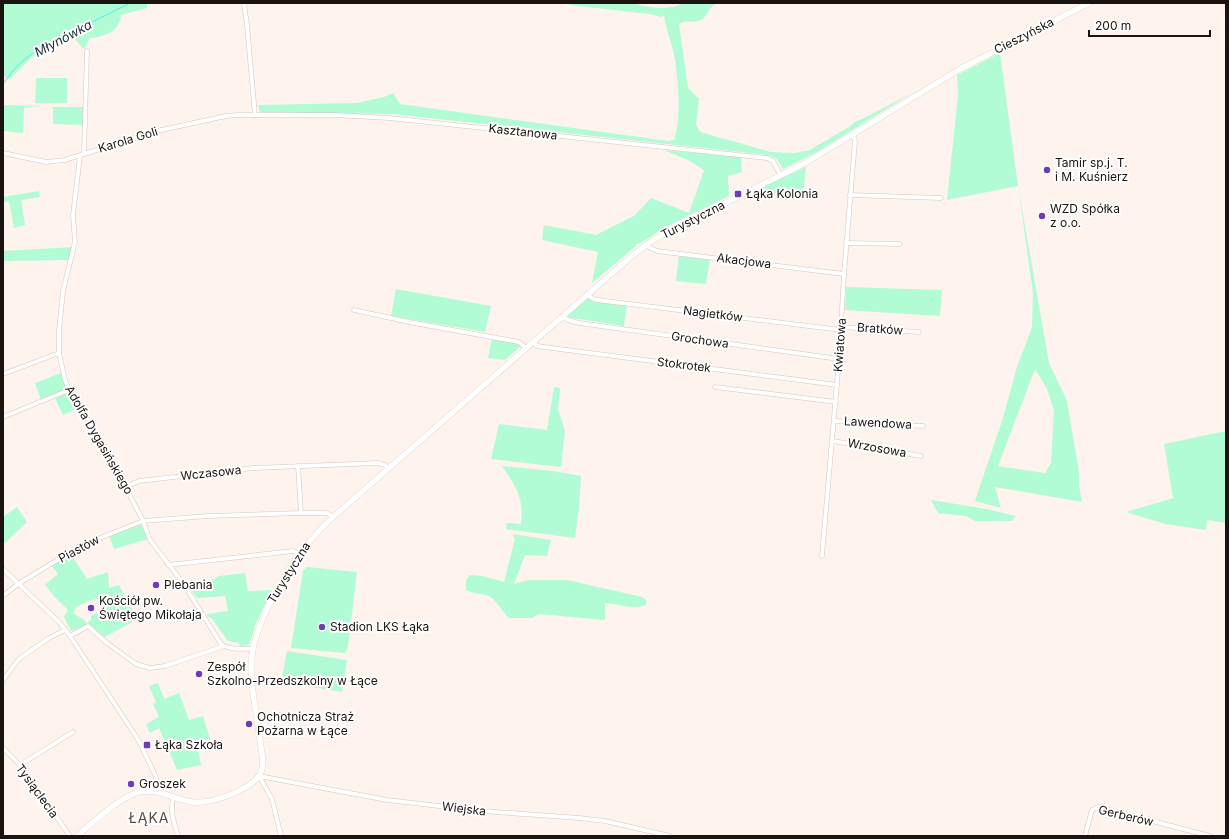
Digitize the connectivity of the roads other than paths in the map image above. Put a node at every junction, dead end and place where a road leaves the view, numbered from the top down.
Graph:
1 (244, 3) edge
2 (1089, 3) edge
3 (87, 51) dead end
4 (960, 69) joint
5 (255, 115) junction
6 (853, 135) junction
7 (3, 153) edge
8 (82, 155) junction
9 (781, 176) junction
10 (850, 195) junction
11 (941, 198) dead end
12 (846, 243) junction
13 (647, 244) junction
14 (900, 244) dead end
15 (844, 274) junction
16 (587, 294) junction
17 (354, 310) dead end
18 (562, 316) junction
19 (841, 329) junction
20 (919, 332) dead end
21 (533, 342) junction
22 (526, 348) junction
23 (59, 354) junction
24 (839, 359) junction
25 (3, 374) edge
26 (837, 385) junction
27 (715, 387) dead end
28 (69, 390) junction
29 (836, 402) junction
30 (3, 417) edge
31 (834, 421) junction
32 (923, 426) dead end
33 (832, 441) junction
34 (921, 456) dead end
35 (298, 466) junction
36 (388, 469) junction
37 (126, 487) junction
38 (301, 513) junction
39 (333, 517) junction
40 (143, 521) junction
41 (299, 554) junction
42 (822, 556) dead end
43 (168, 565) junction
44 (3, 570) edge
45 (18, 584) junction
46 (3, 596) edge
47 (65, 630) junction
48 (70, 636) junction
49 (224, 646) junction
50 (253, 649) junction
51 (3, 680) edge
52 (73, 732) dead end
53 (3, 748) edge
54 (20, 765) junction
55 (259, 776) junction
56 (156, 792) junction
57 (174, 796) junction
58 (80, 835) edge
59 (70, 836) edge
60 (178, 836) edge
61 (281, 836) edge
62 (670, 836) edge
63 (1085, 836) edge
64 (1210, 836) edge

1 - 5 street
2 - 4 main road, Cieszyńska
3 - 8 street, Adolfa Dygasińskiego
4 - 6 main road, Turystyczna
5 - 8 street, Karola Goli
5 - 9 street, Kasztanowa
6 - 9 main road, Turystyczna
6 - 10 street, Kwiatowa
7 - 8 street, Karola Goli
8 - 23 street, Adolfa Dygasińskiego
9 - 13 main road, Turystyczna
10 - 11 street
10 - 12 street, Kwiatowa
12 - 14 street
12 - 15 street, Kwiatowa
13 - 15 street, Akacjowa
13 - 16 main road, Turystyczna
15 - 19 street, Kwiatowa
16 - 18 main road, Turystyczna
16 - 19 street, Nagietków
17 - 22 street
18 - 21 main road, Turystyczna
18 - 24 street, Grochowa
19 - 20 street, Bratków
19 - 24 street, Kwiatowa
21 - 22 main road, Turystyczna
21 - 26 street, Stokrotek
22 - 36 main road, Turystyczna
23 - 25 street
23 - 28 street, Adolfa Dygasińskiego
24 - 26 street, Kwiatowa
26 - 29 street, Kwiatowa
27 - 29 street
28 - 30 street
28 - 37 street, Adolfa Dygasińskiego
29 - 31 street, Kwiatowa
31 - 32 street, Lawendowa
31 - 33 street, Kwiatowa
33 - 34 street, Wrzosowa
33 - 42 street, Kwiatowa
35 - 36 street, Wczasowa
35 - 37 street, Wczasowa
35 - 38 street
36 - 39 main road, Turystyczna
37 - 40 street, Adolfa Dygasińskiego
38 - 39 street
38 - 40 street
39 - 41 main road, Turystyczna
40 - 43 street, Adolfa Dygasińskiego
40 - 45 street, Piastów
41 - 43 street
41 - 50 main road, Turystyczna
43 - 49 street, Adolfa Dygasińskiego
44 - 45 street
45 - 46 street, Piastów
45 - 47 street
47 - 48 street
47 - 51 street
48 - 49 street
48 - 56 street
49 - 50 street
50 - 55 main road, Turystyczna
52 - 54 street
53 - 54 street, Tysiąclecia
54 - 59 street, Tysiąclecia
55 - 57 main road
55 - 61 street
55 - 62 street, Wiejska
56 - 57 main road
56 - 58 main road
57 - 60 street
63 - 64 street, Gerberów

